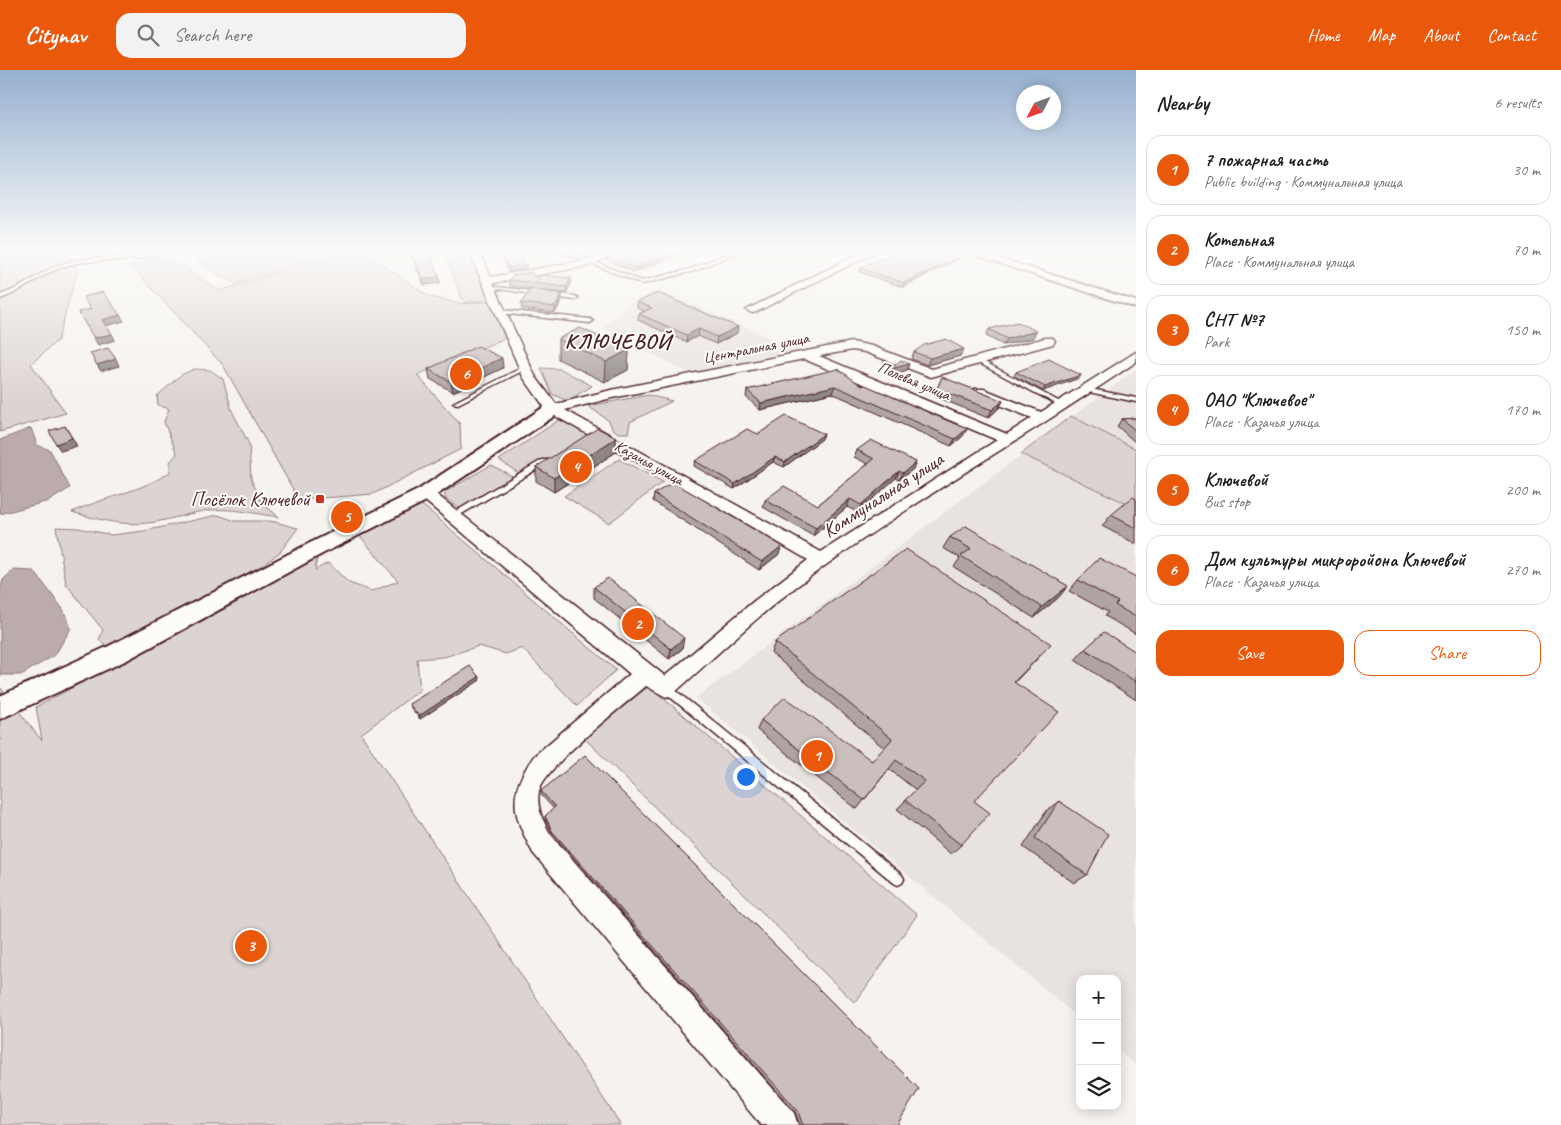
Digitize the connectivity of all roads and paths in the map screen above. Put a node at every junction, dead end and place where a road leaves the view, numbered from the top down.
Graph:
1 (497, 300) edge
2 (772, 300) edge
3 (1121, 300) edge
4 (1136, 305) edge
5 (752, 310) dead end
6 (502, 312) junction
7 (590, 320) dead end
8 (1049, 341) dead end
9 (805, 355) junction
10 (1136, 356) edge
11 (977, 360) junction
12 (525, 368) junction
13 (931, 373) junction
14 (950, 381) edge
15 (968, 388) edge
16 (1086, 390) junction
17 (1136, 400) edge
18 (456, 403) dead end
19 (1062, 405) junction
20 (553, 410) junction
21 (1041, 417) junction
22 (1009, 440) junction
23 (552, 458) edge
24 (426, 494) junction
25 (452, 516) junction
26 (821, 560) junction
27 (655, 681) junction
28 (0, 708) edge
29 (898, 879) dead end
30 (782, 1125) edge

1 - 6 street, Казачья улица
2 - 5 street
3 - 4 street
6 - 7 lane
6 - 12 street, Казачья улица
8 - 11 street
9 - 13 street, Центральная улица
9 - 20 street, Центральная улица
9 - 22 street, Полевая улица
10 - 16 street, Коммунальная улица
11 - 13 street
11 - 19 lane
12 - 18 lane
12 - 20 street, Казачья улица
13 - 14 street, Центральная улица
15 - 21 street
16 - 17 lane
16 - 19 street, Коммунальная улица
19 - 21 street, Коммунальная улица
20 - 24 street
20 - 26 street, Казачья улица
21 - 22 street, Коммунальная улица
22 - 26 street, Коммунальная улица
23 - 25 lane
24 - 25 street
24 - 28 street
25 - 27 street
26 - 27 street, Коммунальная улица
27 - 29 lane
27 - 30 street, Коммунальная улица

